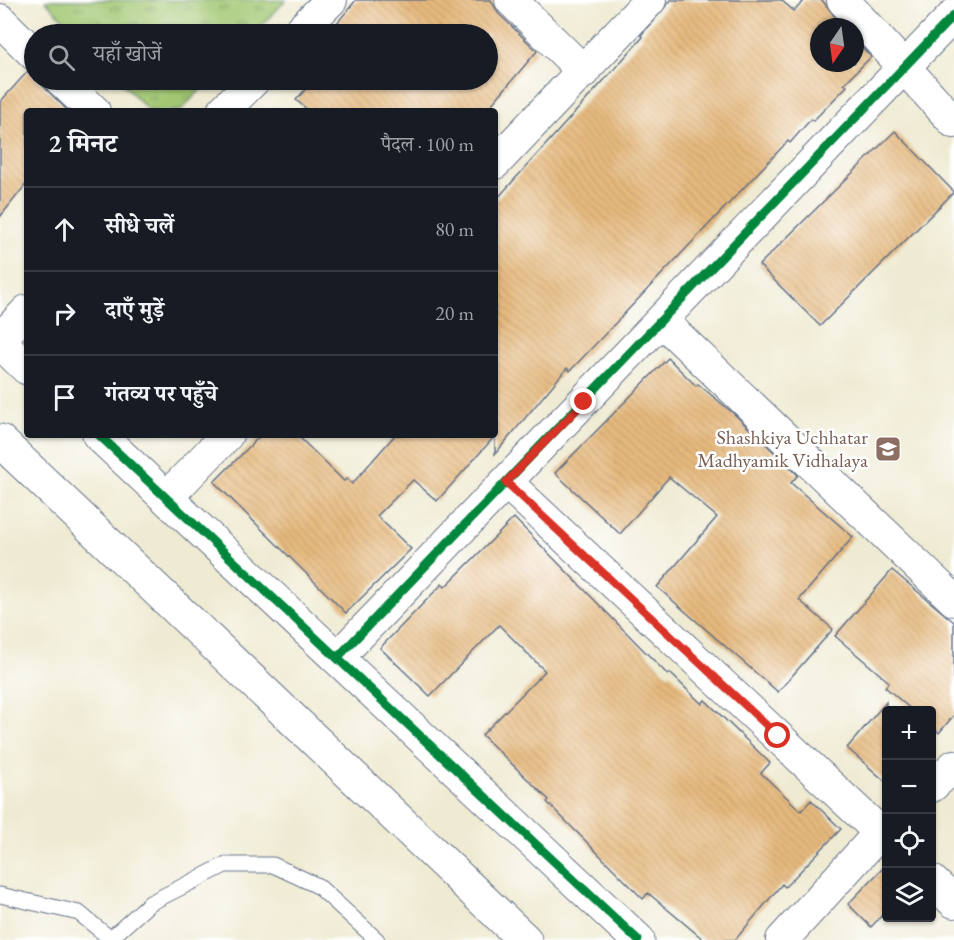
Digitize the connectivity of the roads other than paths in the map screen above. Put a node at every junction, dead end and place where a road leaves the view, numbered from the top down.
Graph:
1 (331, 0) edge
2 (511, 0) edge
3 (650, 0) edge
4 (843, 0) edge
5 (954, 15) edge
6 (0, 20) edge
7 (307, 24) edge
8 (24, 44) edge
9 (904, 66) junction
10 (584, 72) junction
11 (72, 90) edge
12 (244, 90) edge
13 (91, 108) edge
14 (226, 108) edge
15 (954, 122) edge
16 (498, 160) edge
17 (24, 315) edge
18 (662, 321) junction
19 (0, 341) edge
20 (24, 365) edge
21 (102, 438) edge
22 (224, 438) edge
23 (0, 441) edge
24 (506, 482) junction
25 (165, 498) junction
26 (954, 600) edge
27 (337, 658) junction
28 (954, 766) edge
29 (936, 782) edge
30 (882, 830) edge
31 (882, 834) edge
32 (936, 885) edge
33 (0, 895) edge
34 (954, 903) edge
35 (112, 939) edge
36 (377, 940) edge
37 (525, 940) edge
38 (638, 940) edge
39 (782, 940) edge

1 - 7 street
2 - 10 street
3 - 10 street
4 - 9 street
5 - 9 street
6 - 8 street
9 - 15 street
9 - 18 street
10 - 16 street
11 - 13 street
12 - 14 street
17 - 19 street
18 - 24 street
18 - 26 street
19 - 20 street
21 - 25 street
22 - 25 street
23 - 37 street
24 - 27 street
24 - 30 street
25 - 27 street
27 - 38 street
28 - 29 street
31 - 39 street
32 - 34 street
33 - 35 lane
35 - 36 lane

